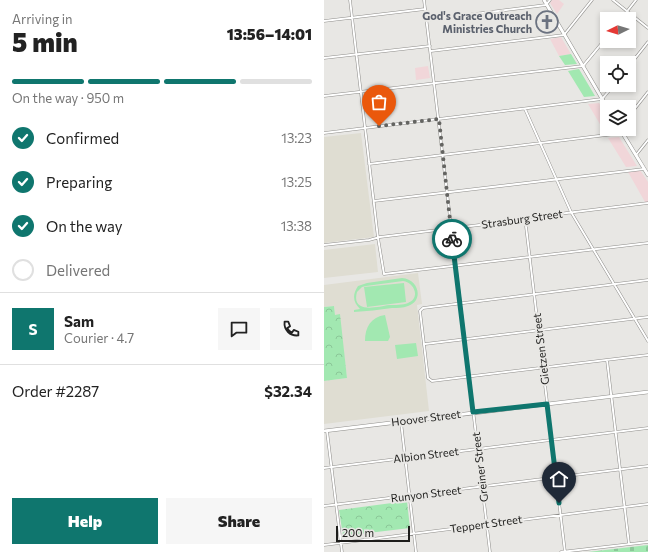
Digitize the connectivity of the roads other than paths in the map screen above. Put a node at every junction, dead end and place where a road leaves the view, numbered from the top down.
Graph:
1 (350, 0) edge
2 (424, 0) edge
3 (544, 0) edge
4 (550, 0) edge
5 (592, 0) edge
6 (613, 0) edge
7 (636, 0) edge
8 (546, 4) junction
9 (425, 9) junction
10 (627, 12) joint
11 (352, 18) junction
12 (636, 19) edge
13 (427, 20) junction
14 (324, 21) edge
15 (648, 28) edge
16 (564, 35) junction
17 (648, 42) edge
18 (600, 45) edge
19 (430, 46) junction
20 (430, 51) junction
21 (356, 55) junction
22 (636, 57) edge
23 (324, 58) edge
24 (583, 66) junction
25 (434, 84) junction
26 (360, 92) junction
27 (608, 92) edge
28 (648, 92) edge
29 (324, 96) edge
30 (602, 99) junction
31 (636, 107) edge
32 (525, 109) junction
33 (439, 119) junction
34 (365, 128) junction
35 (324, 133) edge
36 (600, 136) edge
37 (625, 136) edge
38 (648, 140) edge
39 (541, 143) junction
40 (443, 155) junction
41 (636, 155) junction
42 (369, 164) junction
43 (644, 169) junction
44 (648, 175) edge
45 (557, 179) junction
46 (447, 192) junction
47 (374, 201) junction
48 (648, 203) edge
49 (571, 212) junction
50 (525, 218) junction
51 (451, 229) junction
52 (378, 238) junction
53 (648, 243) edge
54 (324, 245) edge
55 (593, 250) junction
56 (530, 257) junction
57 (456, 266) junction
58 (648, 280) edge
59 (614, 284) junction
60 (534, 293) junction
61 (460, 303) junction
62 (648, 317) edge
63 (635, 319) junction
64 (538, 330) junction
65 (465, 339) junction
66 (648, 341) edge
67 (424, 344) junction
68 (648, 355) edge
69 (607, 360) junction
70 (543, 367) junction
71 (469, 376) junction
72 (648, 392) edge
73 (611, 396) junction
74 (547, 404) junction
75 (473, 412) junction
76 (400, 421) junction
77 (648, 428) edge
78 (325, 431) edge
79 (615, 432) junction
80 (551, 440) junction
81 (478, 449) junction
82 (405, 458) junction
83 (648, 466) edge
84 (331, 467) junction
85 (324, 468) edge
86 (620, 470) junction
87 (556, 478) junction
88 (482, 487) junction
89 (410, 496) junction
90 (648, 504) edge
91 (336, 505) junction
92 (324, 506) edge
93 (624, 507) junction
94 (560, 515) junction
95 (487, 524) junction
96 (414, 534) junction
97 (648, 542) edge
98 (341, 543) junction
99 (629, 544) junction
100 (324, 545) edge
101 (342, 552) edge
102 (416, 552) edge
103 (490, 552) edge
104 (561, 552) edge
105 (565, 552) edge

1 - 11 street
2 - 9 street, Greiner Street
3 - 8 main road
4 - 8 street
5 - 16 street
6 - 10 street
7 - 10 street
8 - 13 street
8 - 16 main road
9 - 11 street
9 - 13 street, Greiner Street
11 - 14 street
11 - 21 street
12 - 15 street
13 - 19 street, Greiner Street
16 - 20 street
16 - 24 main road
17 - 22 street
18 - 24 street
19 - 20 street, Greiner Street
19 - 21 street
20 - 25 street, Greiner Street
21 - 23 street
21 - 26 street
24 - 25 street
24 - 30 main road
25 - 26 street
25 - 33 street, Greiner Street
26 - 29 street
26 - 34 street
27 - 30 street
28 - 31 street
30 - 32 street
32 - 33 street
32 - 39 street
33 - 34 street
33 - 40 street, Greiner Street
34 - 35 street
34 - 42 street
36 - 39 street
37 - 41 main road
38 - 41 street
39 - 40 street
39 - 45 street
40 - 42 street
40 - 46 street, Greiner Street
41 - 43 main road
42 - 47 street
43 - 44 main road
43 - 45 street
45 - 46 street
45 - 49 street
46 - 47 street
46 - 51 street, Greiner Street
47 - 52 street
48 - 49 street, Strasburg Street
49 - 50 street, Strasburg Street
49 - 55 street
50 - 51 street, Strasburg Street
50 - 56 street, Gietzen Street
51 - 52 street, Strasburg Street
51 - 57 street, Greiner Street
52 - 54 street, Strasburg Street
52 - 57 street
53 - 55 street
55 - 56 street
55 - 59 street
56 - 57 street
56 - 60 street, Gietzen Street
57 - 61 street, Greiner Street
58 - 59 street
59 - 60 street
59 - 63 street
60 - 61 street
60 - 64 street, Gietzen Street
61 - 65 street, Greiner Street
61 - 67 street
62 - 63 street
63 - 64 street
63 - 66 street
64 - 65 street
64 - 70 street, Gietzen Street
65 - 67 street
65 - 71 street, Greiner Street
67 - 71 street
68 - 69 street
69 - 70 street
69 - 73 street
70 - 71 street
70 - 74 street, Gietzen Street
71 - 75 street, Greiner Street
72 - 73 main road, Hoover Street
73 - 74 main road, Hoover Street
73 - 79 street
74 - 75 main road, Hoover Street
74 - 80 street, Gietzen Street
75 - 76 main road, Hoover Street
75 - 81 street, Greiner Street
76 - 78 main road, Hoover Street
76 - 82 street
77 - 79 street, Albion Street
78 - 84 street
79 - 80 street, Albion Street
79 - 86 street
80 - 81 street, Albion Street
80 - 87 street, Gietzen Street
81 - 82 street, Albion Street
81 - 88 street, Greiner Street
82 - 84 street, Albion Street
82 - 89 street
83 - 86 street, Runyon Street
84 - 85 street, Albion Street
84 - 91 street
86 - 87 street, Runyon Street
86 - 93 street
87 - 88 street, Runyon Street
87 - 94 street, Gietzen Street
88 - 89 street, Runyon Street
88 - 95 street, Greiner Street
89 - 91 street, Runyon Street
89 - 96 street
90 - 93 street, Teppert Street
91 - 92 street, Runyon Street
91 - 98 street
93 - 94 street, Teppert Street
93 - 99 street
94 - 95 street, Teppert Street
94 - 105 street, Gietzen Street
95 - 96 street, Teppert Street
95 - 103 street, Greiner Street
96 - 98 street, Teppert Street
96 - 102 street
97 - 99 street
98 - 100 street, Teppert Street
98 - 101 street
99 - 105 street
104 - 105 street

